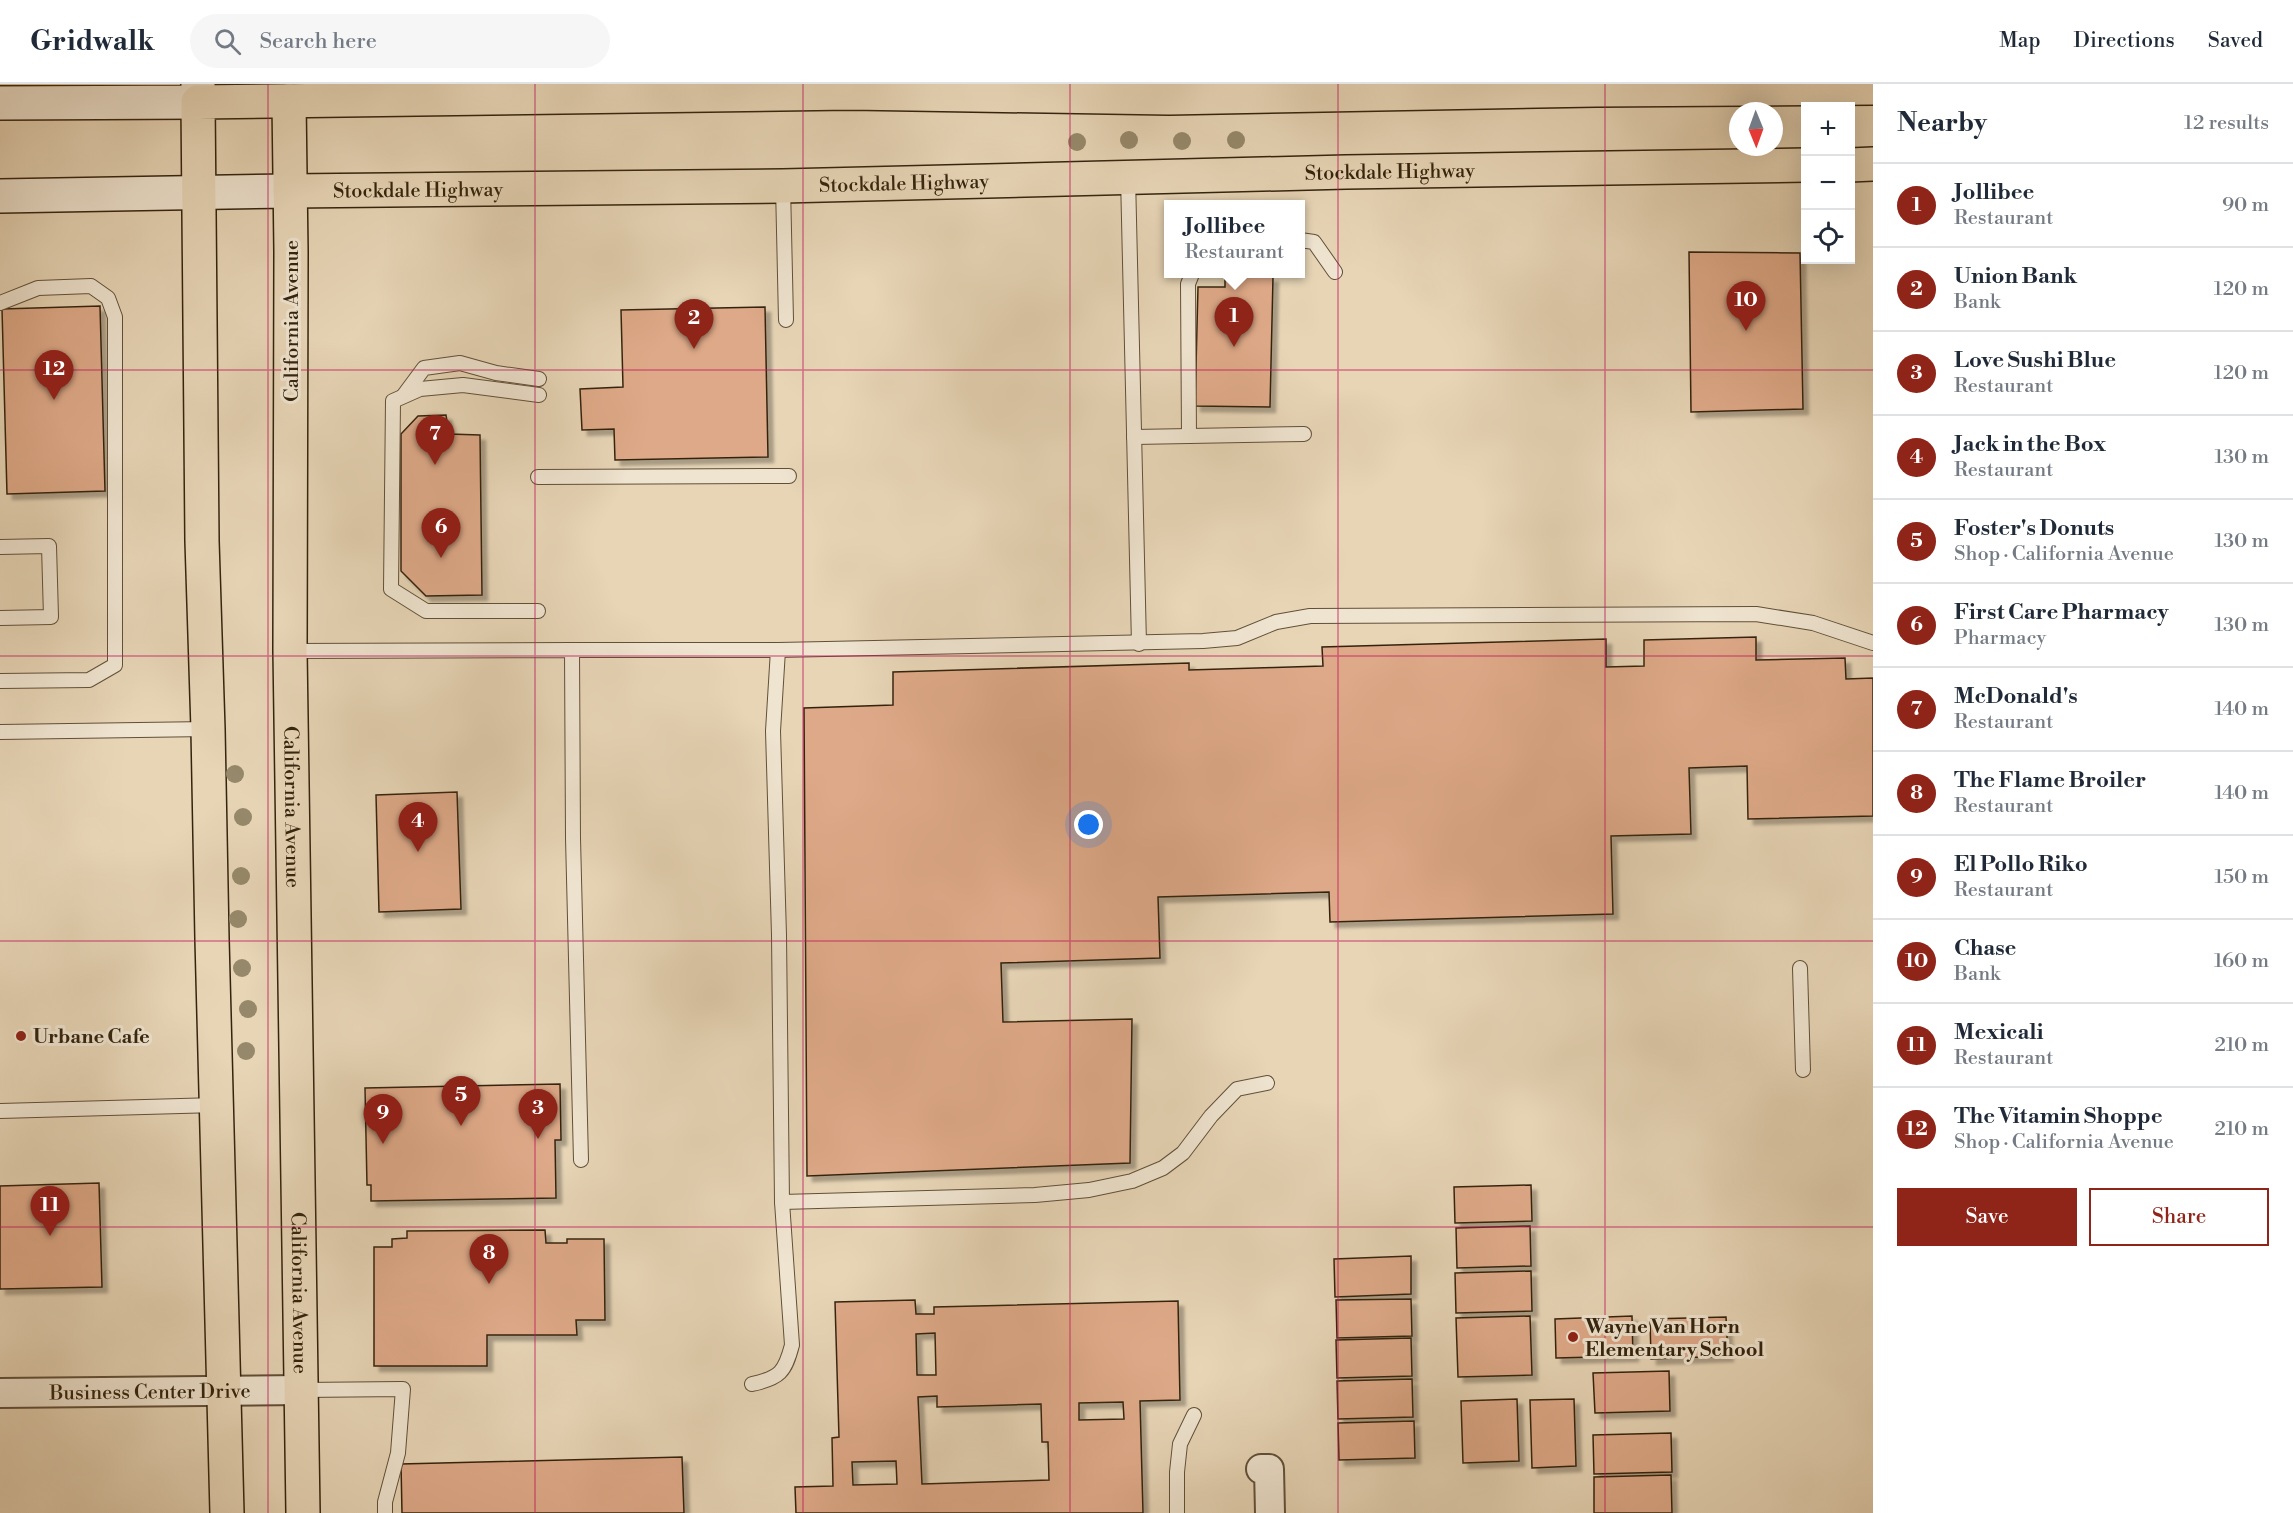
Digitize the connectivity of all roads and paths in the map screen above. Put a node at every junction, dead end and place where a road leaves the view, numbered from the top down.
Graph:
1 (1596, 87) edge
2 (1873, 88) edge
3 (1293, 90) edge
4 (408, 91) edge
5 (539, 91) edge
6 (1138, 91) edge
7 (289, 92) edge
8 (198, 93) edge
9 (0, 103) edge
10 (1873, 164) edge
11 (1801, 165) edge
12 (1855, 165) edge
13 (1128, 177) junction
14 (783, 186) junction
15 (290, 191) junction
16 (197, 194) junction
17 (0, 196) edge
18 (1305, 241) edge
19 (1335, 272) dead end
20 (1190, 278) edge
21 (0, 303) edge
22 (786, 320) dead end
23 (539, 380) dead end
24 (538, 395) dead end
25 (403, 396) junction
26 (1304, 434) dead end
27 (1189, 436) junction
28 (1134, 437) junction
29 (789, 476) dead end
30 (538, 477) dead end
31 (0, 547) edge
32 (538, 611) dead end
33 (0, 618) edge
34 (1873, 643) edge
35 (1139, 644) junction
36 (572, 650) junction
37 (778, 650) junction
38 (290, 651) junction
39 (0, 681) edge
40 (208, 729) junction
41 (0, 732) edge
42 (1800, 968) dead end
43 (1803, 1070) dead end
44 (1267, 1083) dead end
45 (217, 1105) junction
46 (0, 1111) edge
47 (581, 1160) dead end
48 (782, 1202) junction
49 (753, 1384) dead end
50 (224, 1390) junction
51 (301, 1390) junction
52 (0, 1393) edge
53 (1194, 1415) dead end
54 (1261, 1469) dead end
55 (227, 1513) edge
56 (303, 1513) edge
57 (385, 1513) edge
58 (1177, 1513) edge
59 (1270, 1513) edge

1 - 2 main road
1 - 3 main road
3 - 6 main road
4 - 5 main road
4 - 7 main road
5 - 6 main road
7 - 8 main road
7 - 15 main road, California Avenue
8 - 9 main road
8 - 16 main road
10 - 12 main road
11 - 13 main road, Stockdale Highway
13 - 14 main road, Stockdale Highway
13 - 28 lane
14 - 15 main road, Stockdale Highway
14 - 22 lane
15 - 16 main road, Stockdale Highway
15 - 38 main road, California Avenue
16 - 17 main road, Stockdale Highway
16 - 40 main road
18 - 19 lane
20 - 27 lane
21 - 39 lane
23 - 25 lane
24 - 25 lane
25 - 32 lane
26 - 27 lane
27 - 28 lane
28 - 35 lane
29 - 30 lane
31 - 33 lane
34 - 35 lane
35 - 37 lane
36 - 37 lane
36 - 38 lane
36 - 47 lane
37 - 48 lane
38 - 51 main road, California Avenue
40 - 41 lane
40 - 45 main road
42 - 43 lane
44 - 48 lane
45 - 46 lane
45 - 50 main road
48 - 49 lane
50 - 51 street, Business Center Drive
50 - 52 street, Business Center Drive
50 - 55 main road
51 - 56 main road, California Avenue
51 - 57 lane
53 - 58 lane
54 - 59 street

